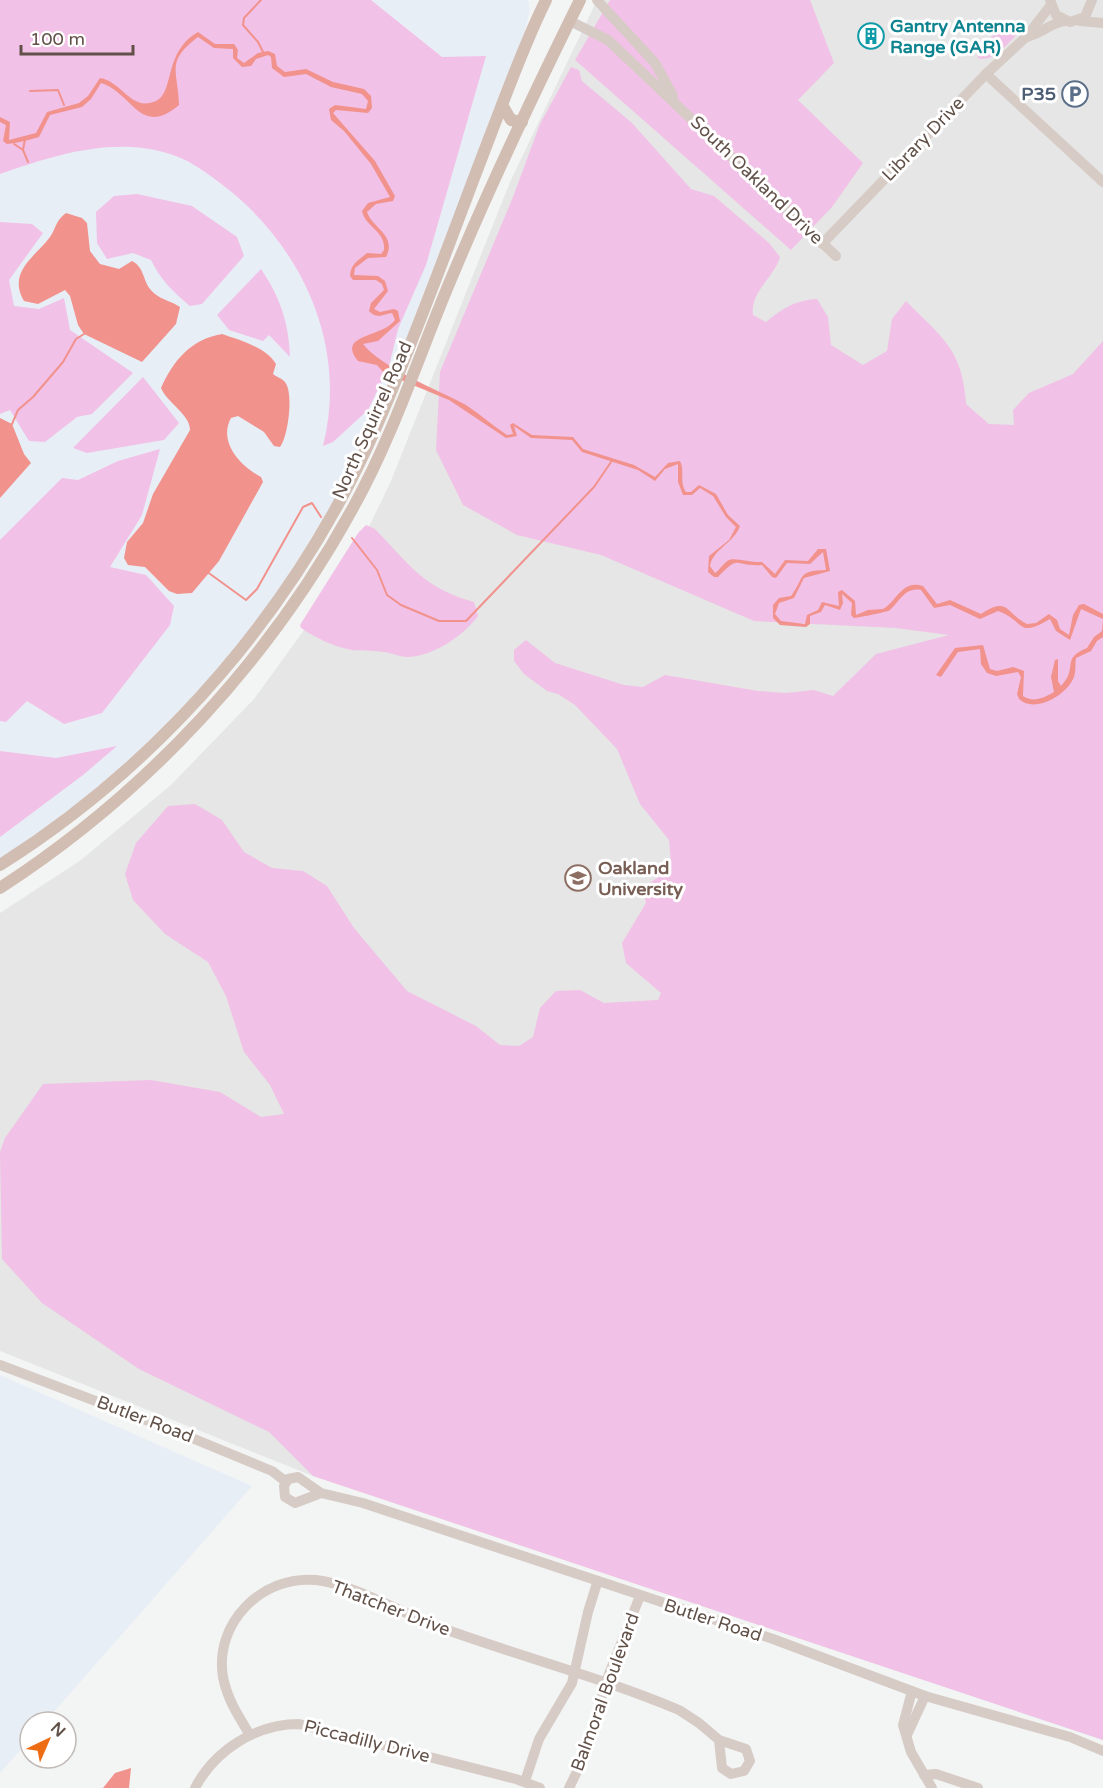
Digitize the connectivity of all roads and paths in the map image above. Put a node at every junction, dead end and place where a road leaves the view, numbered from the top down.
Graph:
1 (569, 0) edge
2 (580, 0) edge
3 (597, 0) edge
4 (1093, 0) edge
5 (543, 1) edge
6 (1050, 2) edge
7 (1103, 9) edge
8 (571, 19) junction
9 (1065, 21) junction
10 (1080, 21) junction
11 (1103, 23) edge
12 (1026, 37) junction
13 (986, 74) junction
14 (502, 105) junction
15 (678, 105) junction
16 (522, 122) junction
17 (1103, 182) edge
18 (822, 244) junction
19 (836, 256) dead end
20 (0, 866) edge
21 (0, 888) edge
22 (0, 1365) edge
23 (285, 1481) junction
24 (321, 1493) junction
25 (597, 1582) junction
26 (640, 1596) junction
27 (575, 1674) junction
28 (605, 1684) junction
29 (912, 1691) junction
30 (925, 1696) junction
31 (250, 1735) junction
32 (907, 1735) junction
33 (719, 1740) dead end
34 (1103, 1751) edge
35 (924, 1775) junction
36 (525, 1781) junction
37 (195, 1788) edge
38 (540, 1788) edge
39 (568, 1788) edge
40 (932, 1788) edge
41 (978, 1788) edge

1 - 8 main road
2 - 8 main road, North Squirrel Road
3 - 15 street, South Oakland Drive
4 - 7 street
4 - 10 street
5 - 14 main road, North Squirrel Road
6 - 9 street
6 - 12 street, Library Drive
8 - 15 street, South Oakland Drive
8 - 16 main road, North Squirrel Road
9 - 10 street
9 - 12 street, Library Drive
10 - 11 street
12 - 13 street, Library Drive
13 - 17 street
13 - 18 street, Library Drive
14 - 16 main road
14 - 20 main road, North Squirrel Road
15 - 18 street, South Oakland Drive
16 - 21 main road, North Squirrel Road
18 - 19 street, South Oakland Drive
22 - 23 street, Butler Road
23 - 24 street, Butler Road
23 - 24 street, Butler Road
24 - 25 street, Butler Road
25 - 26 street, Butler Road
25 - 27 street, Balmoral Boulevard
26 - 28 street, Balmoral Boulevard
26 - 29 street, Butler Road
27 - 28 street, Thatcher Drive
27 - 31 street, Thatcher Drive
27 - 36 street, Balmoral Boulevard
28 - 33 street, Thatcher Drive
28 - 39 street, Balmoral Boulevard
29 - 30 street, Butler Road
29 - 32 street
30 - 32 street
30 - 34 street, Butler Road
31 - 36 street, Piccadilly Drive
31 - 37 street, Piccadilly Drive
32 - 35 street
35 - 40 street
35 - 41 street
36 - 38 street, Piccadilly Drive

